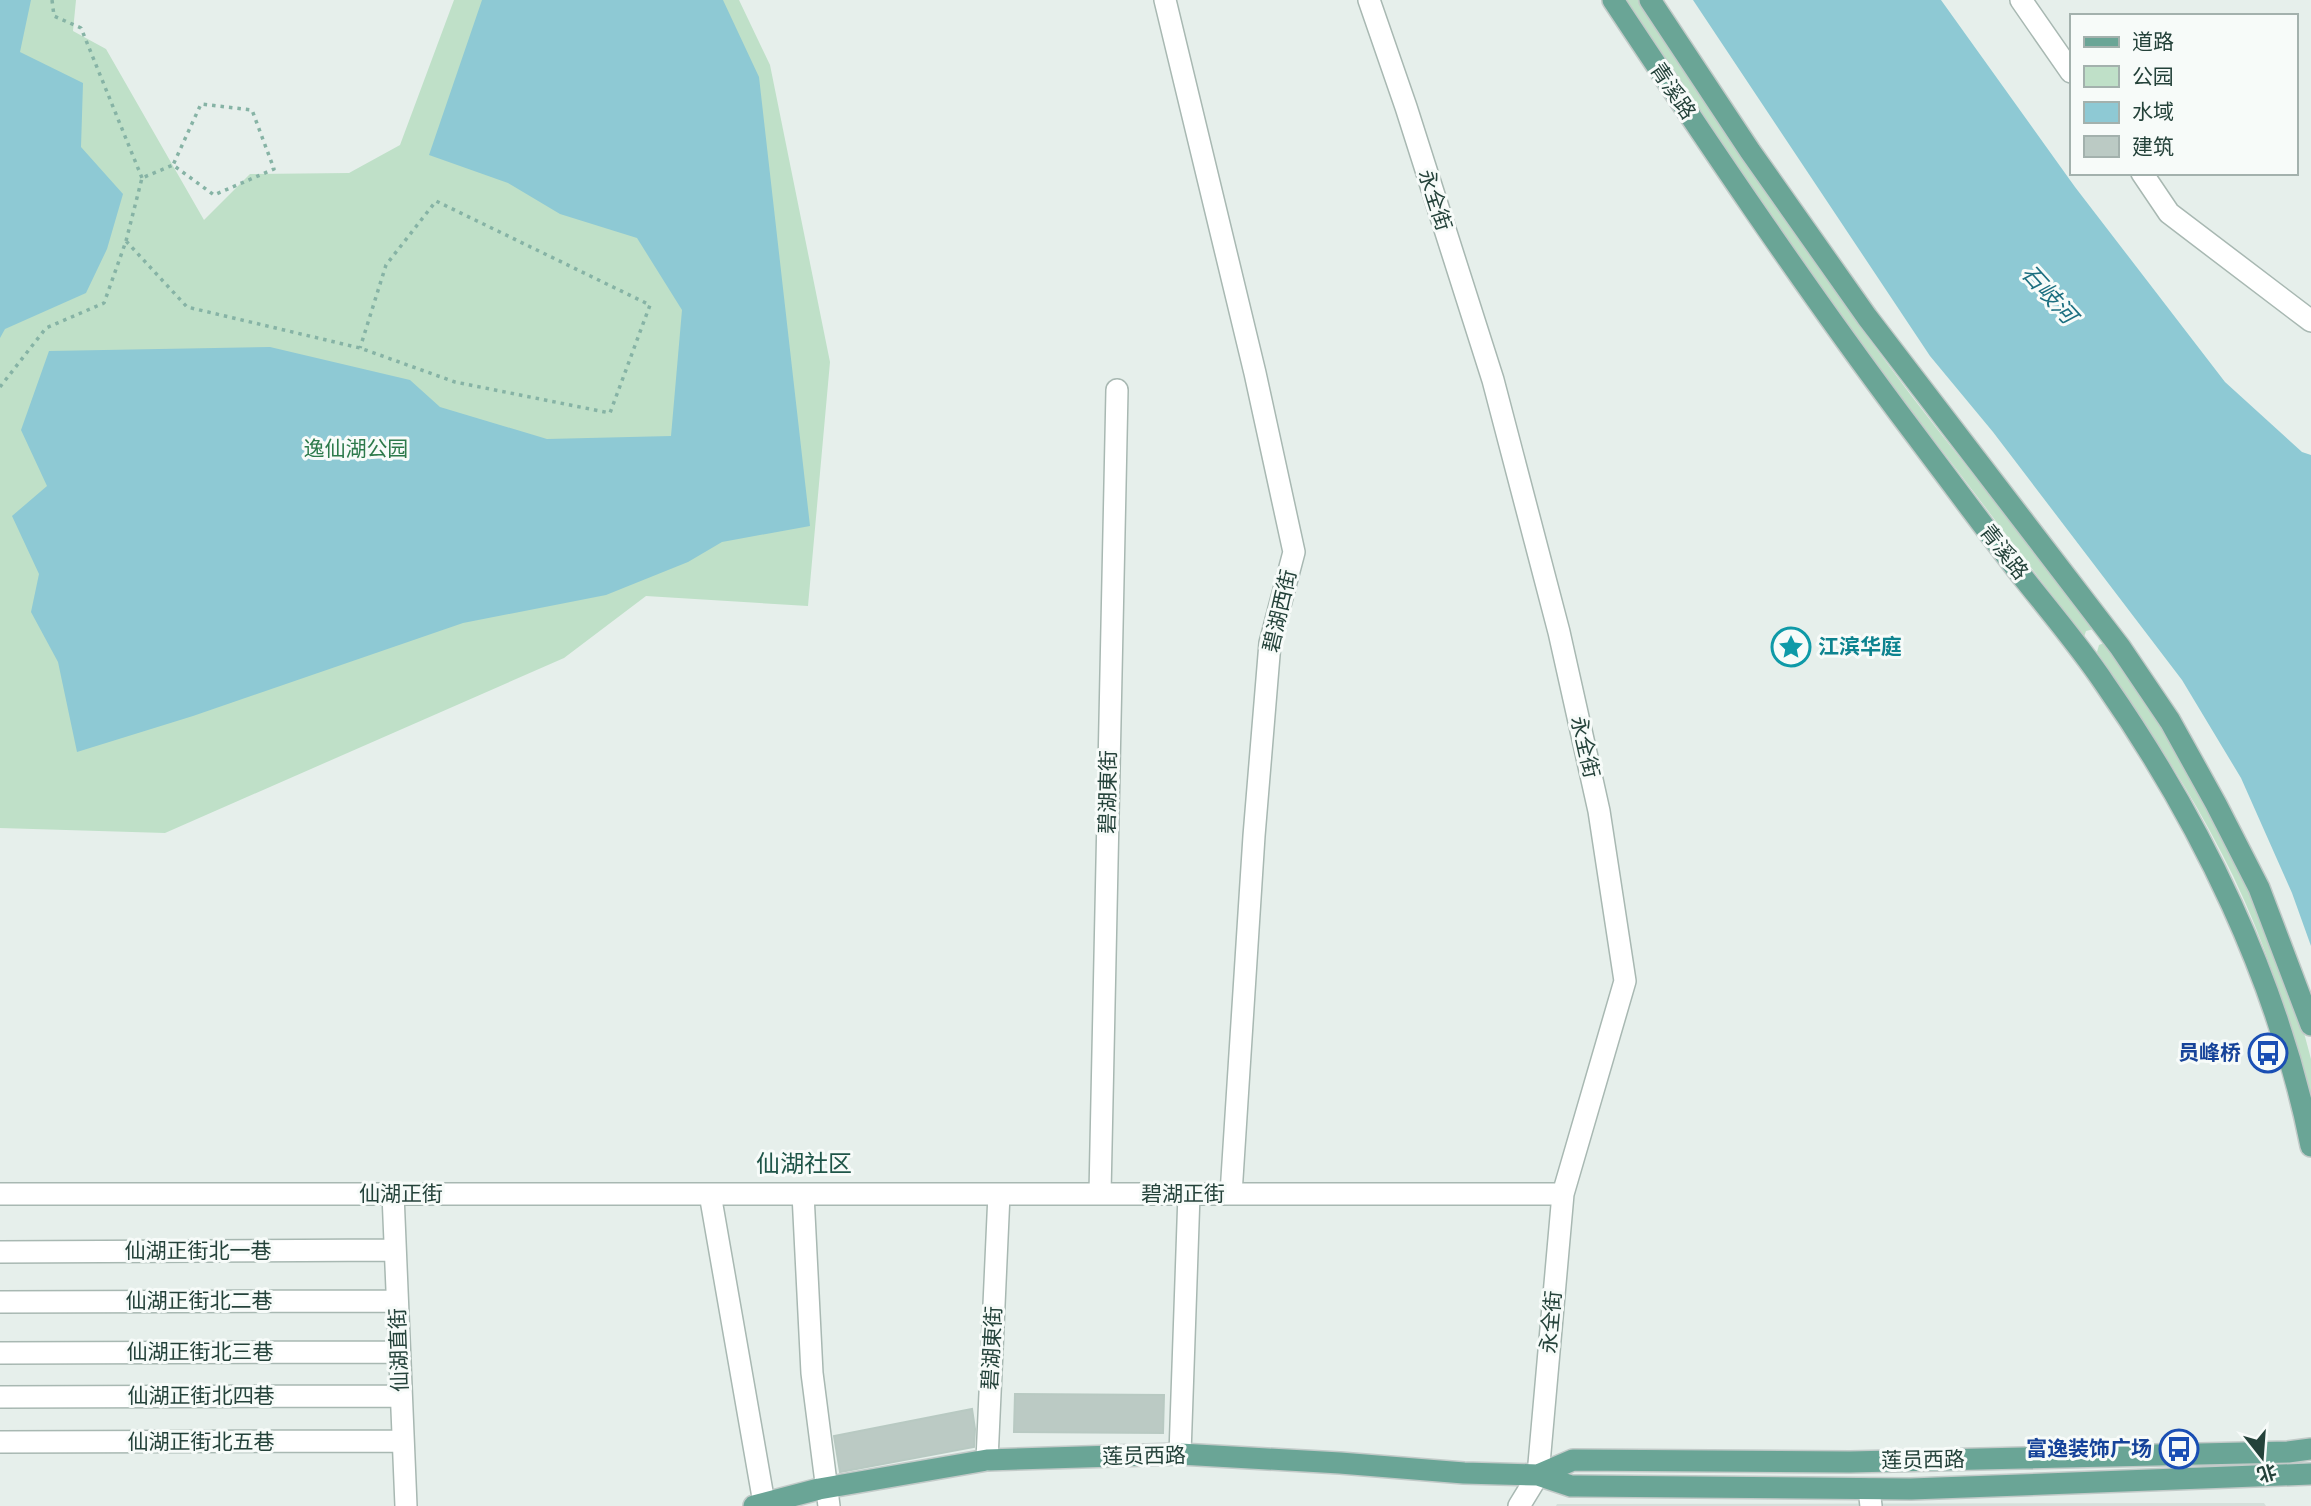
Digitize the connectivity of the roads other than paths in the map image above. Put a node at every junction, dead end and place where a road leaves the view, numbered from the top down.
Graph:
1 (1165, 0) edge
2 (1369, 0) edge
3 (1613, 0) edge
4 (1650, 0) edge
5 (2021, 0) edge
6 (2070, 71) edge
7 (2143, 175) edge
8 (2311, 321) edge
9 (1117, 390) dead end
10 (2311, 1025) edge
11 (2311, 1146) edge
12 (0, 1194) edge
13 (393, 1194) junction
14 (710, 1194) junction
15 (803, 1194) junction
16 (999, 1194) junction
17 (1100, 1194) junction
18 (1189, 1194) junction
19 (1231, 1194) junction
20 (1563, 1194) junction
21 (395, 1250) junction
22 (0, 1252) edge
23 (397, 1301) junction
24 (0, 1302) edge
25 (399, 1352) junction
26 (0, 1353) edge
27 (401, 1396) junction
28 (0, 1397) edge
29 (403, 1441) junction
30 (0, 1443) edge
31 (2311, 1449) edge
32 (1180, 1454) junction
33 (987, 1460) junction
34 (2311, 1474) edge
35 (1538, 1475) junction
36 (829, 1497) edge
37 (1910, 1497) edge
38 (1870, 1498) edge
39 (1525, 1502) edge
40 (759, 1505) edge
41 (405, 1506) edge

1 - 19 street, 碧湖西街
2 - 20 street, 永全街
3 - 11 main road, 青溪路
4 - 10 main road, 青溪路
5 - 6 street
7 - 8 street
9 - 17 street, 碧湖東街
12 - 13 street, 仙湖正街
13 - 14 street, 仙湖正街
13 - 21 street, 仙湖直街
14 - 15 street, 仙湖正街
14 - 40 street
15 - 16 street, 碧湖正街
15 - 36 street
16 - 17 street, 碧湖正街
16 - 33 street, 碧湖東街
17 - 18 street, 碧湖正街
18 - 19 street, 碧湖正街
18 - 32 street
19 - 20 street, 碧湖正街
20 - 35 street, 永全街
21 - 22 street, 仙湖正街北一巷
21 - 23 street, 仙湖直街
23 - 24 street, 仙湖正街北二巷
23 - 25 street, 仙湖直街
25 - 26 street, 仙湖正街北三巷
25 - 27 street, 仙湖直街
27 - 28 street, 仙湖正街北四巷
27 - 29 street, 仙湖直街
29 - 30 street, 仙湖正街北五巷
29 - 41 street, 仙湖直街
31 - 35 main road, 莲员西路
32 - 33 main road, 莲员西路
32 - 35 main road, 莲员西路
33 - 36 main road, 莲员西路
34 - 37 main road, 莲员西路
35 - 38 main road, 莲员西路
35 - 39 street, 永全街
36 - 40 main road, 莲员西路
37 - 38 main road, 莲员西路

